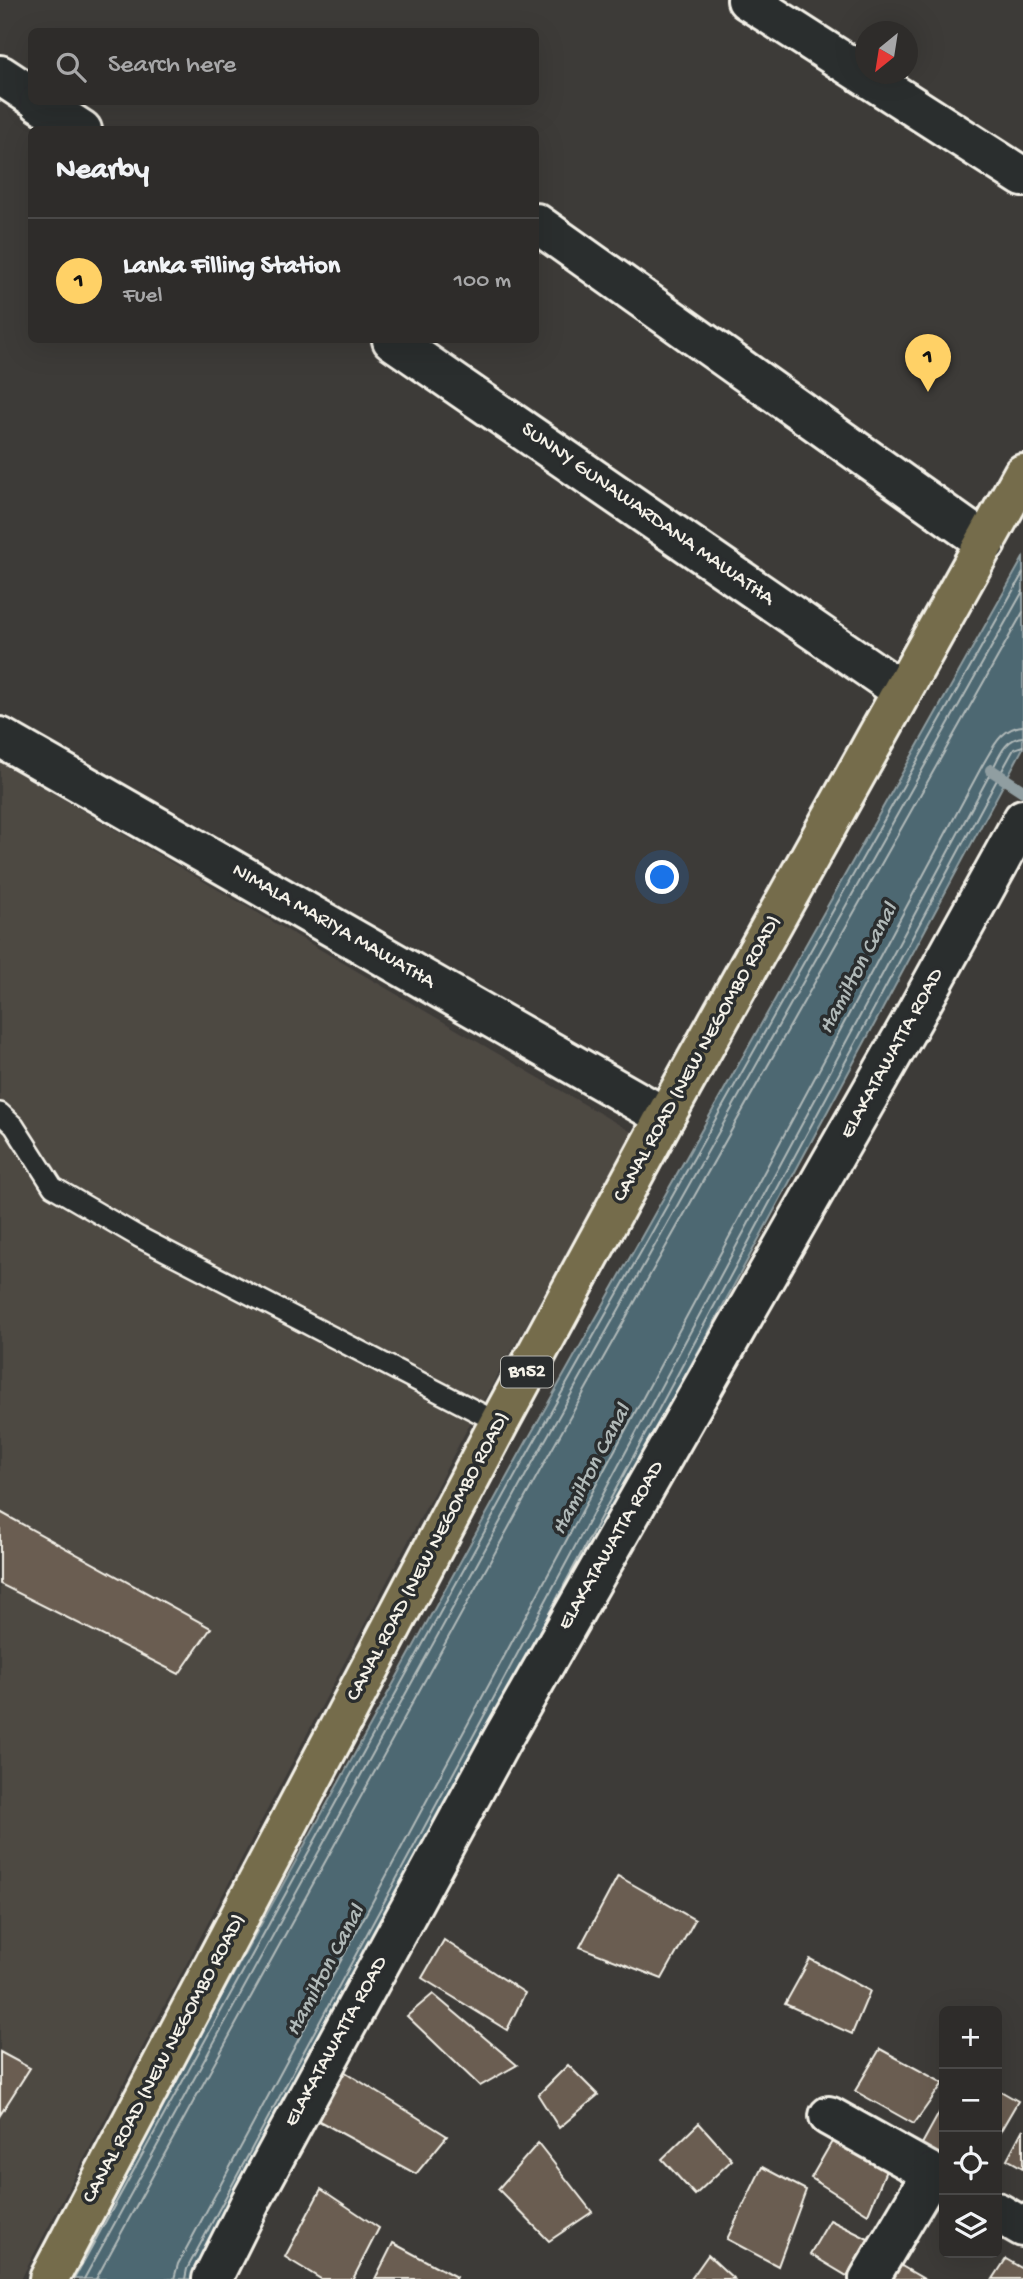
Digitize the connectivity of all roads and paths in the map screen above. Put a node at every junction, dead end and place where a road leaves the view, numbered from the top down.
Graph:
1 (747, 0) edge
2 (0, 75) edge
3 (28, 93) edge
4 (44, 105) edge
5 (76, 126) edge
6 (1023, 177) edge
7 (539, 225) edge
8 (396, 343) edge
9 (1023, 474) edge
10 (986, 543) junction
11 (902, 691) junction
12 (0, 737) edge
13 (1023, 819) edge
14 (0, 1112) edge
15 (665, 1117) junction
16 (499, 1423) junction
17 (829, 2116) dead end
18 (938, 2177) edge
19 (1002, 2214) edge
20 (1023, 2227) edge
21 (49, 2279) edge
22 (212, 2279) edge
23 (869, 2279) edge

1 - 6 street
2 - 3 street
4 - 5 street
7 - 10 street
8 - 11 street, SUNNY GUNAWARDANA MAWATHA
9 - 10 main road, CANAL ROAD (NEW NEGOMBO ROAD) / B152
10 - 11 main road, CANAL ROAD (NEW NEGOMBO ROAD) / B152
11 - 15 main road, CANAL ROAD (NEW NEGOMBO ROAD) / B152
12 - 15 street, NIMALA MARIYA MAWATHA
13 - 22 street, ELAKATAWATTA ROAD
14 - 16 lane
15 - 16 main road, CANAL ROAD (NEW NEGOMBO ROAD) / B152
16 - 21 main road, CANAL ROAD (NEW NEGOMBO ROAD) / B152
17 - 18 street
18 - 23 street
19 - 20 street

